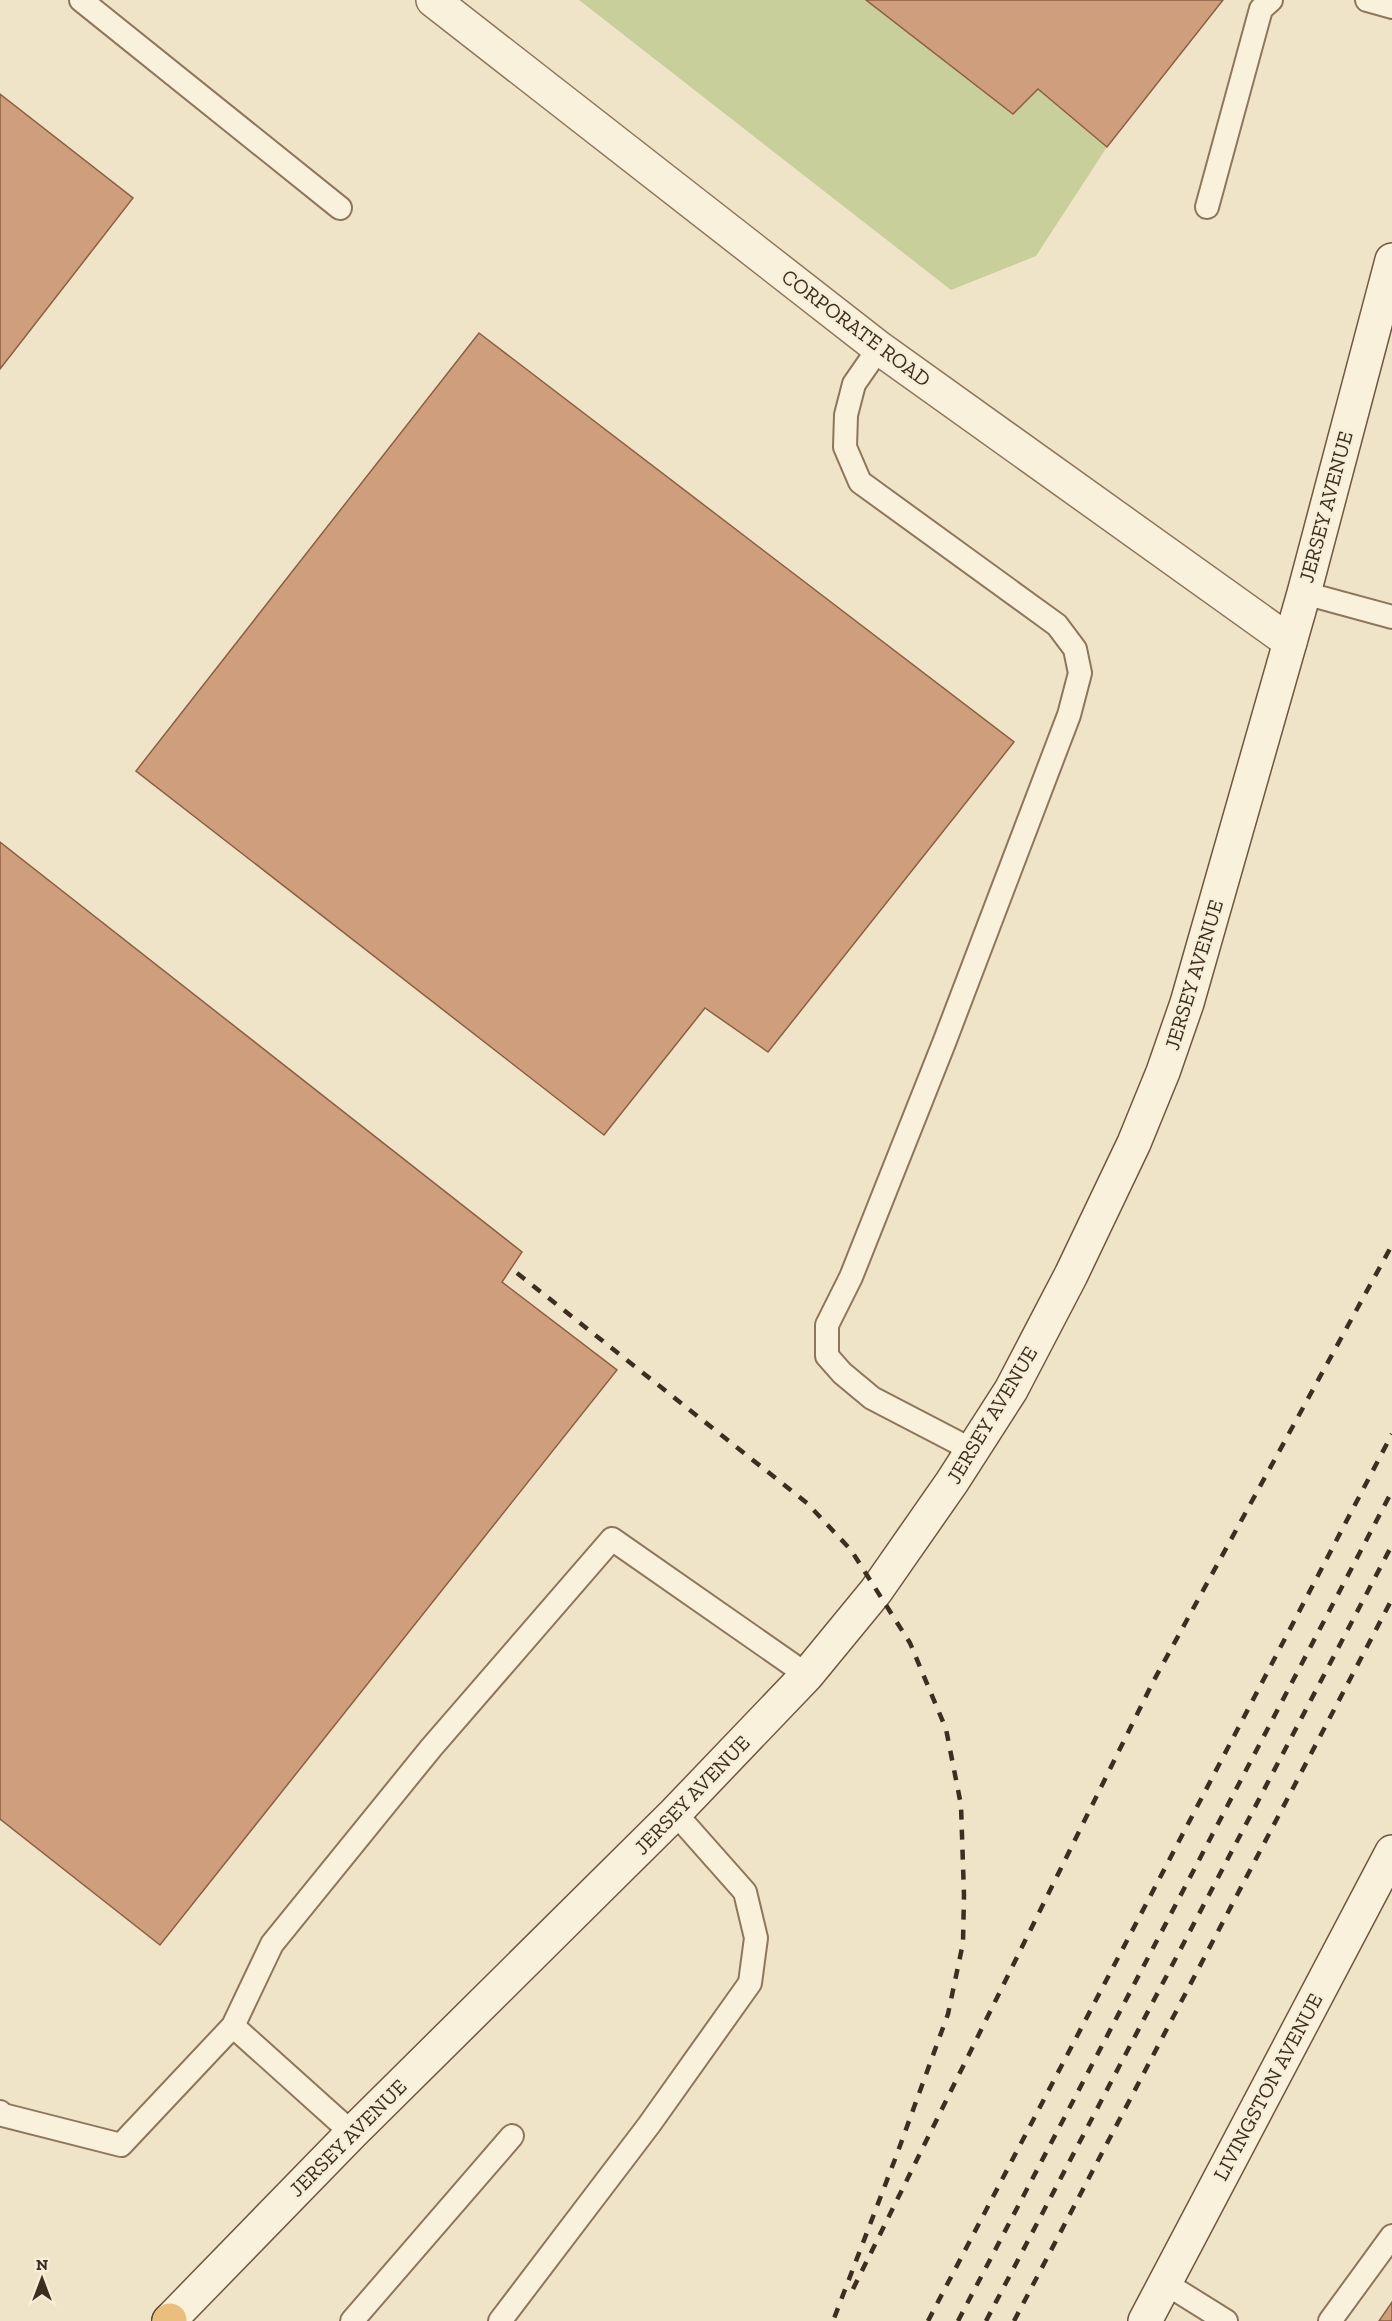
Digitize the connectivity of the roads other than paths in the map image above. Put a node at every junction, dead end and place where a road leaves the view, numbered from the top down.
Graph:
1 (81, 0) edge
2 (433, 0) edge
3 (1271, 0) edge
4 (1367, 0) edge
5 (1392, 7) edge
6 (1207, 207) dead end
7 (340, 208) dead end
8 (1392, 260) edge
9 (879, 348) junction
10 (1304, 593) junction
11 (1392, 617) edge
12 (1290, 642) junction
13 (972, 1450) junction
14 (807, 1675) junction
15 (675, 1813) junction
16 (1392, 1852) edge
17 (233, 2026) junction
18 (0, 2112) edge
19 (352, 2133) junction
20 (512, 2136) dead end
21 (1392, 2236) edge
22 (1165, 2283) junction
23 (169, 2321) edge
24 (352, 2321) edge
25 (501, 2321) edge
26 (1144, 2321) edge
27 (1226, 2321) edge
28 (1330, 2321) edge

1 - 7 lane
2 - 9 main road, CORPORATE ROAD
3 - 6 lane
4 - 5 lane
8 - 10 main road, JERSEY AVENUE
9 - 12 main road, CORPORATE ROAD
9 - 13 lane
10 - 11 lane
10 - 12 main road, JERSEY AVENUE
12 - 13 main road, JERSEY AVENUE
13 - 14 main road, JERSEY AVENUE
14 - 15 main road, JERSEY AVENUE
14 - 17 lane
15 - 19 main road, JERSEY AVENUE
15 - 25 lane
16 - 22 main road, LIVINGSTON AVENUE
17 - 18 lane
17 - 19 lane
19 - 23 main road, JERSEY AVENUE
20 - 24 lane
21 - 28 lane
22 - 26 main road, LIVINGSTON AVENUE
22 - 27 lane

